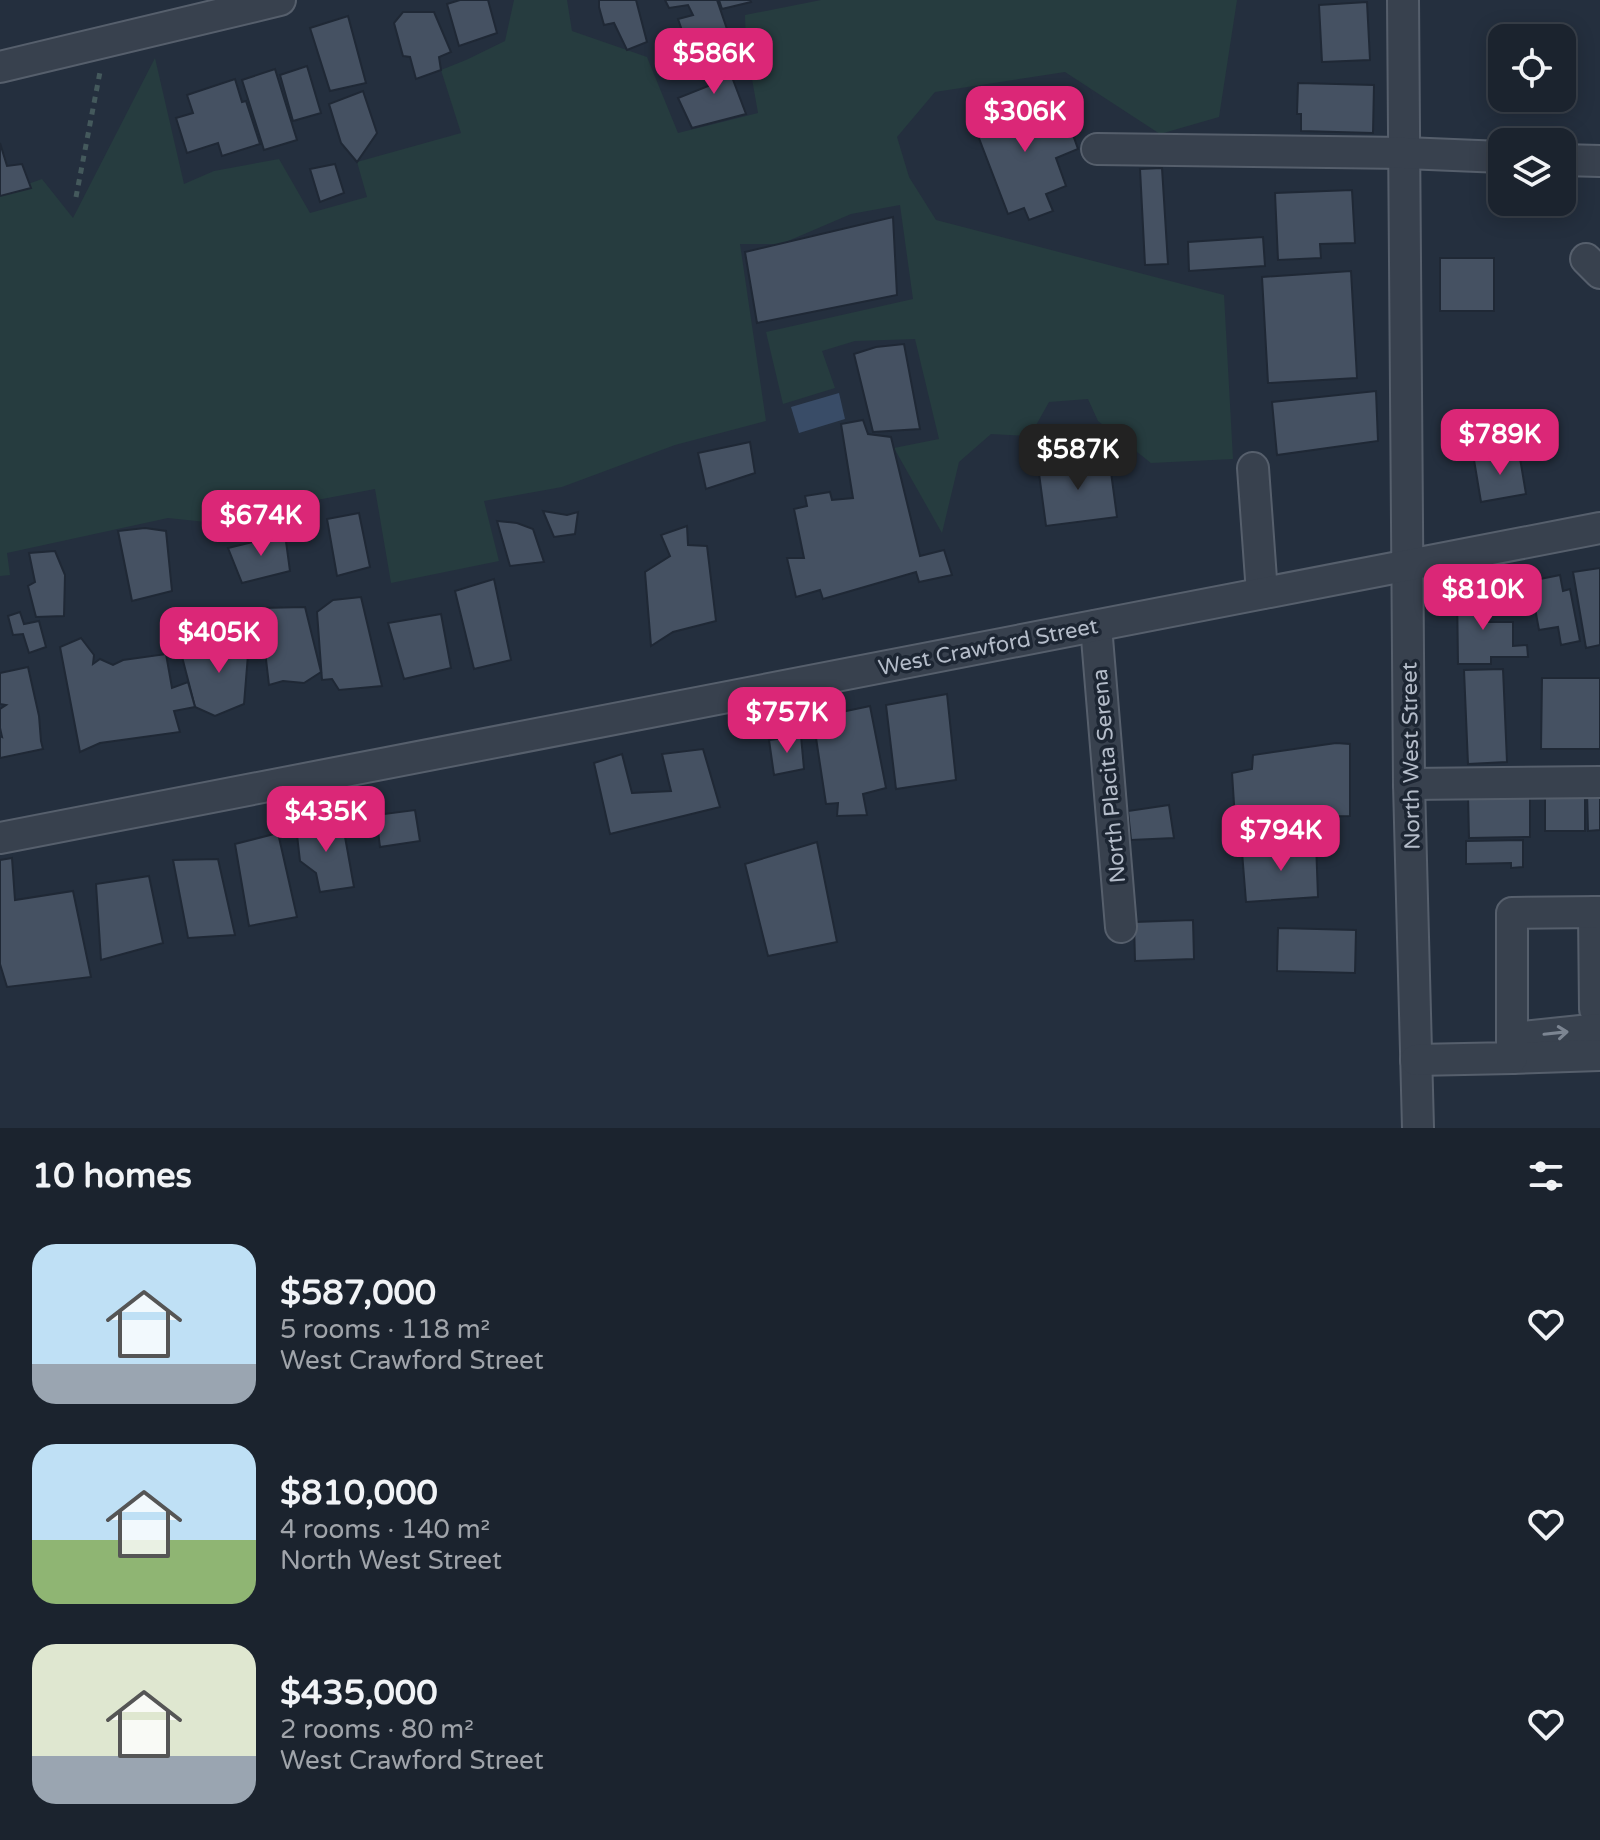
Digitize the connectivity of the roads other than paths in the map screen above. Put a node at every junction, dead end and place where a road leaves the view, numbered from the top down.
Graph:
1 (280, 0) edge
2 (1403, 0) edge
3 (0, 67) edge
4 (1097, 149) dead end
5 (1405, 153) junction
6 (1488, 156) edge
7 (1576, 160) edge
8 (1600, 161) edge
9 (1253, 468) dead end
10 (1600, 528) edge
11 (1408, 564) junction
12 (1262, 593) junction
13 (1096, 626) junction
14 (1600, 782) edge
15 (1409, 784) junction
16 (0, 838) edge
17 (1597, 912) edge
18 (1121, 927) dead end
19 (1598, 1019) edge
20 (1512, 1048) junction
21 (1600, 1055) edge
22 (1416, 1060) junction
23 (1418, 1128) edge

1 - 3 street
2 - 5 street, North West Street
4 - 5 street
5 - 6 street
5 - 11 street, North West Street
7 - 8 street
9 - 12 street
10 - 11 street, West Crawford Street
11 - 12 street, West Crawford Street
11 - 15 street, North West Street
12 - 13 street, West Crawford Street
13 - 16 street, West Crawford Street
13 - 18 street, North Placita Serena
14 - 15 street
15 - 22 street, North West Street
17 - 19 street
17 - 20 street
20 -> 19 street
20 - 21 street
20 - 22 street
22 - 23 street, North West Street

